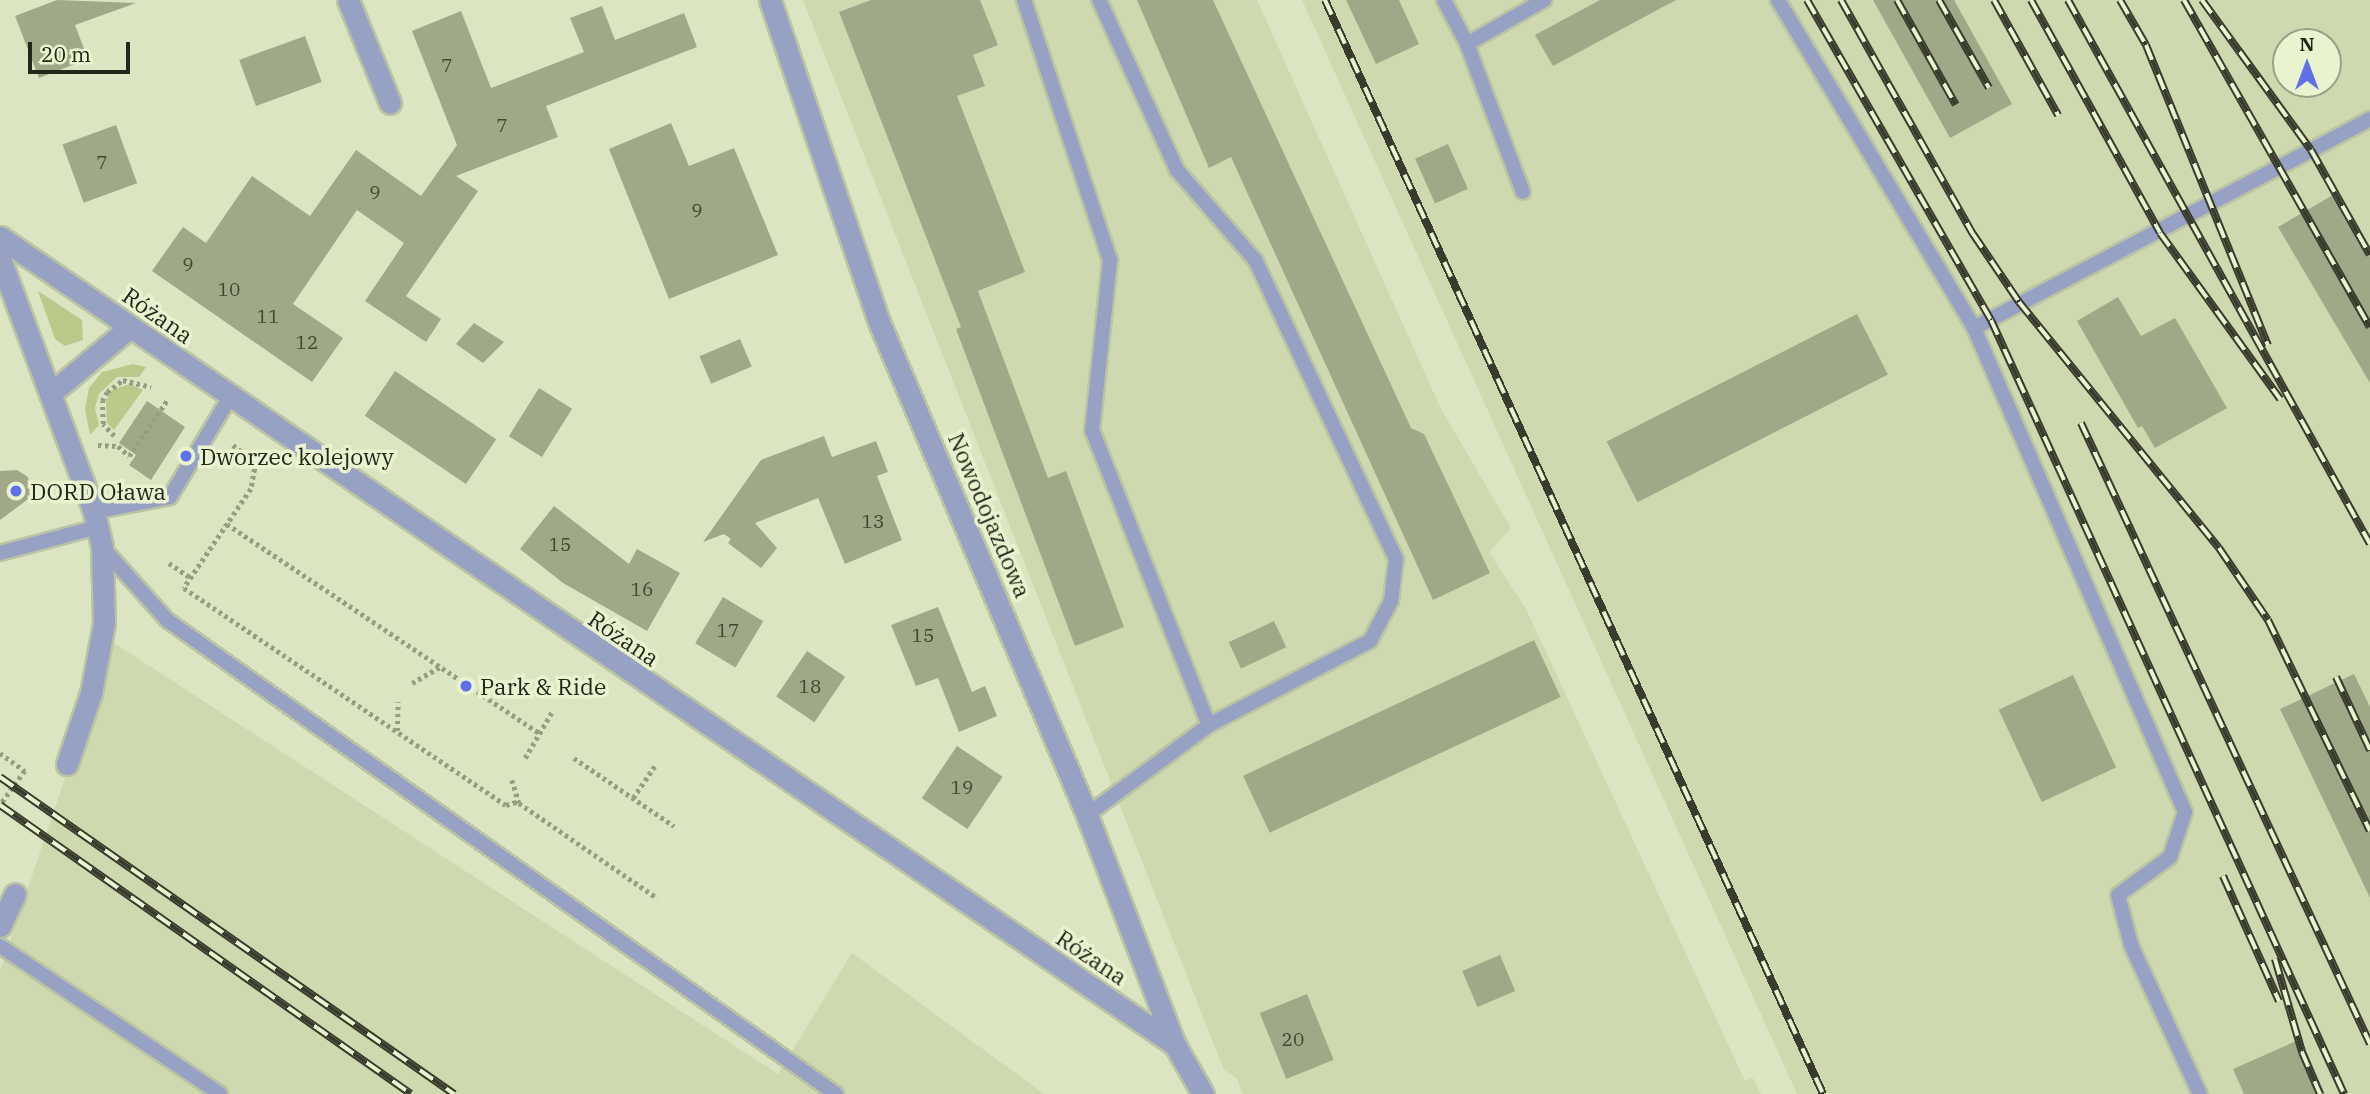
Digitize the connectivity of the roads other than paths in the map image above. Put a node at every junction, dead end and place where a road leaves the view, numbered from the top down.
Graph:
1 (348, 0) edge
2 (770, 0) edge
3 (1024, 0) edge
4 (1099, 0) edge
5 (1444, 0) edge
6 (1544, 0) edge
7 (1778, 0) edge
8 (1467, 44) junction
9 (390, 103) dead end
10 (2370, 119) edge
11 (1522, 192) dead end
12 (0, 237) edge
13 (0, 259) edge
14 (130, 327) junction
15 (1974, 328) junction
16 (50, 394) junction
17 (230, 397) junction
18 (98, 529) junction
19 (0, 553) edge
20 (1209, 725) junction
21 (67, 764) dead end
22 (1087, 815) junction
23 (15, 894) dead end
24 (0, 926) edge
25 (0, 946) edge
26 (1175, 1045) junction
27 (220, 1094) edge
28 (836, 1094) edge
29 (1203, 1094) edge
30 (2200, 1094) edge

1 - 9 street
2 - 22 street, Nowodojazdowa
3 - 20 lane
4 - 20 lane
5 - 8 lane
6 - 8 lane
7 - 15 lane
8 - 11 lane
10 - 15 lane
12 - 14 street, Różana
13 - 16 street
14 - 16 street
14 - 17 street, Różana
15 - 30 lane
16 - 18 street
17 - 18 lane
17 - 26 street, Różana
18 - 19 lane
18 - 21 street
18 - 28 lane
20 - 22 lane
22 - 26 street, Nowodojazdowa
23 - 24 street
25 - 27 lane
26 - 29 street, Różana

